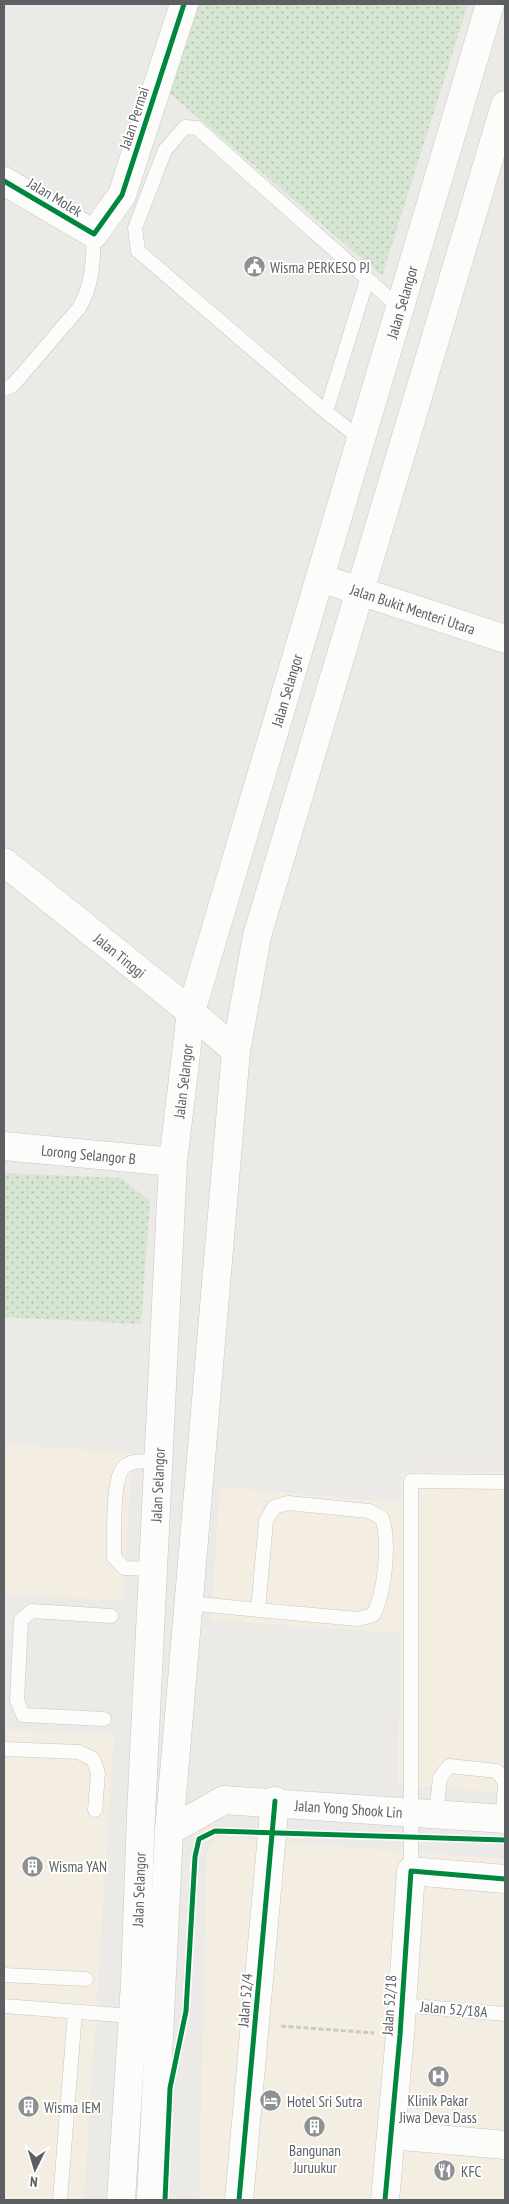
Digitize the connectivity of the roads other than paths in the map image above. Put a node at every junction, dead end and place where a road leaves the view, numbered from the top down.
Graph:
1 (184, 4) edge
2 (490, 4) edge
3 (505, 105) edge
4 (4, 181) edge
5 (94, 234) junction
6 (367, 280) junction
7 (400, 308) junction
8 (4, 388) edge
9 (326, 412) junction
10 (361, 439) junction
11 (320, 578) junction
12 (360, 592) junction
13 (505, 640) edge
14 (4, 862) edge
15 (191, 1012) junction
16 (236, 1051) junction
17 (4, 1146) edge
18 (173, 1162) junction
19 (159, 1461) junction
20 (505, 1482) edge
21 (153, 1569) junction
22 (188, 1603) junction
23 (258, 1610) junction
24 (111, 1616) dead end
25 (104, 1719) dead end
26 (4, 1749) edge
27 (505, 1782) edge
28 (505, 1786) edge
29 (275, 1802) junction
30 (95, 1810) dead end
31 (424, 1813) junction
32 (503, 1819) edge
33 (170, 1831) junction
34 (410, 1871) junction
35 (505, 1879) edge
36 (4, 1975) edge
37 (86, 1979) dead end
38 (402, 2005) junction
39 (4, 2006) edge
40 (75, 2012) junction
41 (505, 2014) edge
42 (132, 2016) junction
43 (391, 2135) junction
44 (505, 2145) edge
45 (60, 2200) edge
46 (121, 2200) edge
47 (151, 2200) edge
48 (239, 2200) edge
49 (385, 2200) edge

1 - 5 main road, Jalan Permai
2 - 7 main road, Jalan Selangor
3 - 12 main road, Jalan Selangor
4 - 5 main road, Jalan Molek
5 - 8 lane
6 - 7 lane
6 - 9 lane
6 - 9 lane
7 - 10 main road, Jalan Selangor
9 - 10 lane
10 - 11 main road, Jalan Selangor
11 - 12 main road, Jalan Bukit Menteri Utara
11 - 15 main road, Jalan Selangor
12 - 13 main road, Jalan Bukit Menteri Utara
12 - 16 main road, Jalan Selangor
14 - 15 main road, Jalan Tinggi
15 - 16 main road, Jalan Tinggi
15 - 18 main road, Jalan Selangor
16 - 22 main road, Jalan Selangor
17 - 18 main road, Lorong Selangor B
18 - 19 main road, Jalan Selangor
19 - 21 main road, Jalan Selangor
19 - 21 lane
20 - 31 lane
21 - 42 main road, Jalan Selangor
22 - 23 lane
22 - 33 main road, Jalan Selangor
23 - 23 lane
24 - 25 lane
26 - 30 lane
27 - 31 lane
28 - 32 lane
29 - 31 main road, Jalan Yong Shook Lin
29 - 33 main road, Jalan Yong Shook Lin
29 - 48 main road, Jalan 52/4
31 - 32 main road, Jalan Yong Shook Lin
31 - 34 lane, Jalan 52/18
33 - 47 main road, Jalan Selangor
34 - 35 main road
34 - 38 main road, Jalan 52/18
36 - 37 lane
38 - 41 lane, Jalan 52/18A
38 - 43 main road, Jalan 52/18
39 - 40 lane
40 - 42 lane
40 - 45 lane
42 - 46 main road, Jalan Selangor
43 - 44 main road
43 - 49 main road, Jalan 52/18

